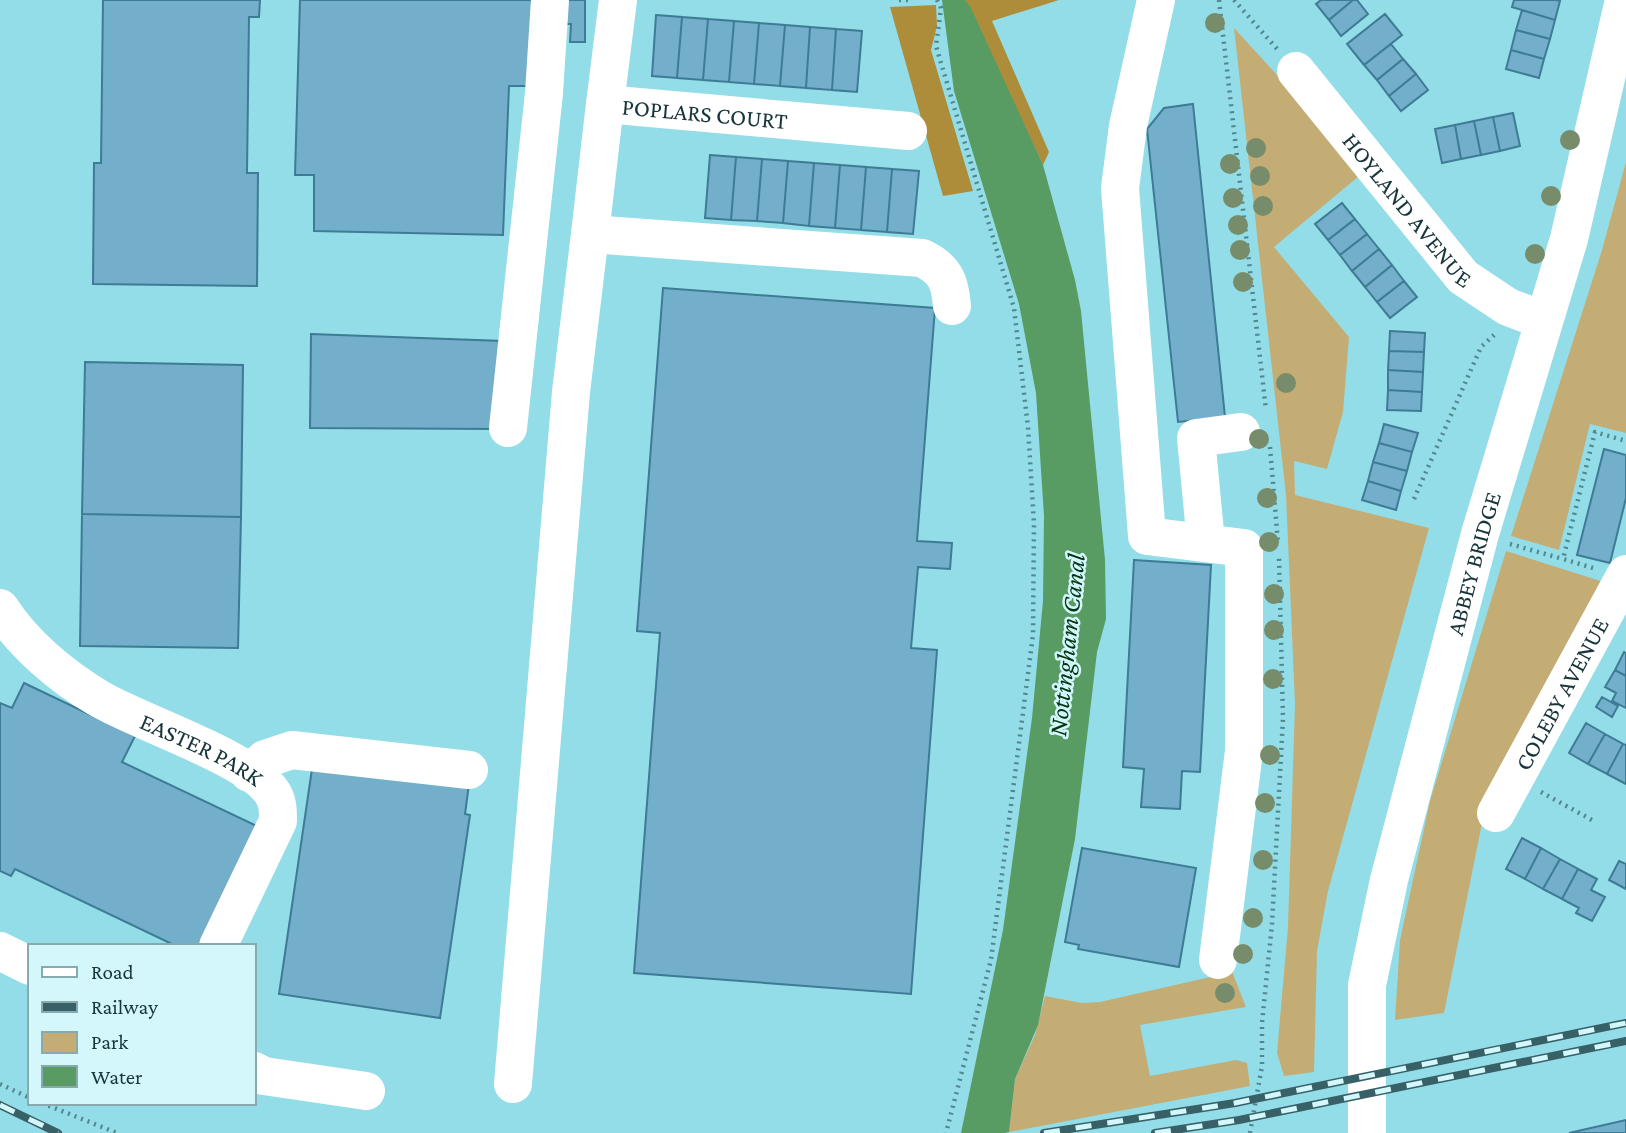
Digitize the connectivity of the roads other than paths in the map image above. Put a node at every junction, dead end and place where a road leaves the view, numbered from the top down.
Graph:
1 (550, 0) edge
2 (618, 0) edge
3 (1156, 0) edge
4 (1624, 0) edge
5 (1620, 39) edge
6 (1296, 71) road end
7 (605, 104) junction
8 (908, 131) dead end
9 (590, 234) junction
10 (952, 306) dead end
11 (1543, 320) junction
12 (508, 428) dead end
13 (1241, 432) dead end
14 (1206, 543) junction
15 (1625, 576) edge
16 (0, 608) edge
17 (469, 770) dead end
18 (249, 773) junction
19 (1496, 813) dead end
20 (219, 944) edge
21 (0, 951) edge
22 (1218, 960) dead end
23 (28, 964) edge
24 (256, 1073) edge
25 (513, 1084) dead end
26 (366, 1091) dead end
27 (1367, 1133) edge

1 - 12 main road
2 - 7 main road, POPLARS COURT
3 - 14 main road
4 - 5 main road, ABBEY BRIDGE
5 - 11 main road, ABBEY BRIDGE
6 - 11 main road, HOYLAND AVENUE
7 - 8 main road, POPLARS COURT
7 - 9 main road
9 - 10 main road
9 - 25 main road
11 - 27 main road, ABBEY BRIDGE
13 - 14 main road
14 - 22 main road
15 - 19 main road, COLEBY AVENUE
16 - 18 main road, EASTER PARK
17 - 18 main road
18 - 20 main road, EASTER PARK
21 - 23 main road
24 - 26 main road

